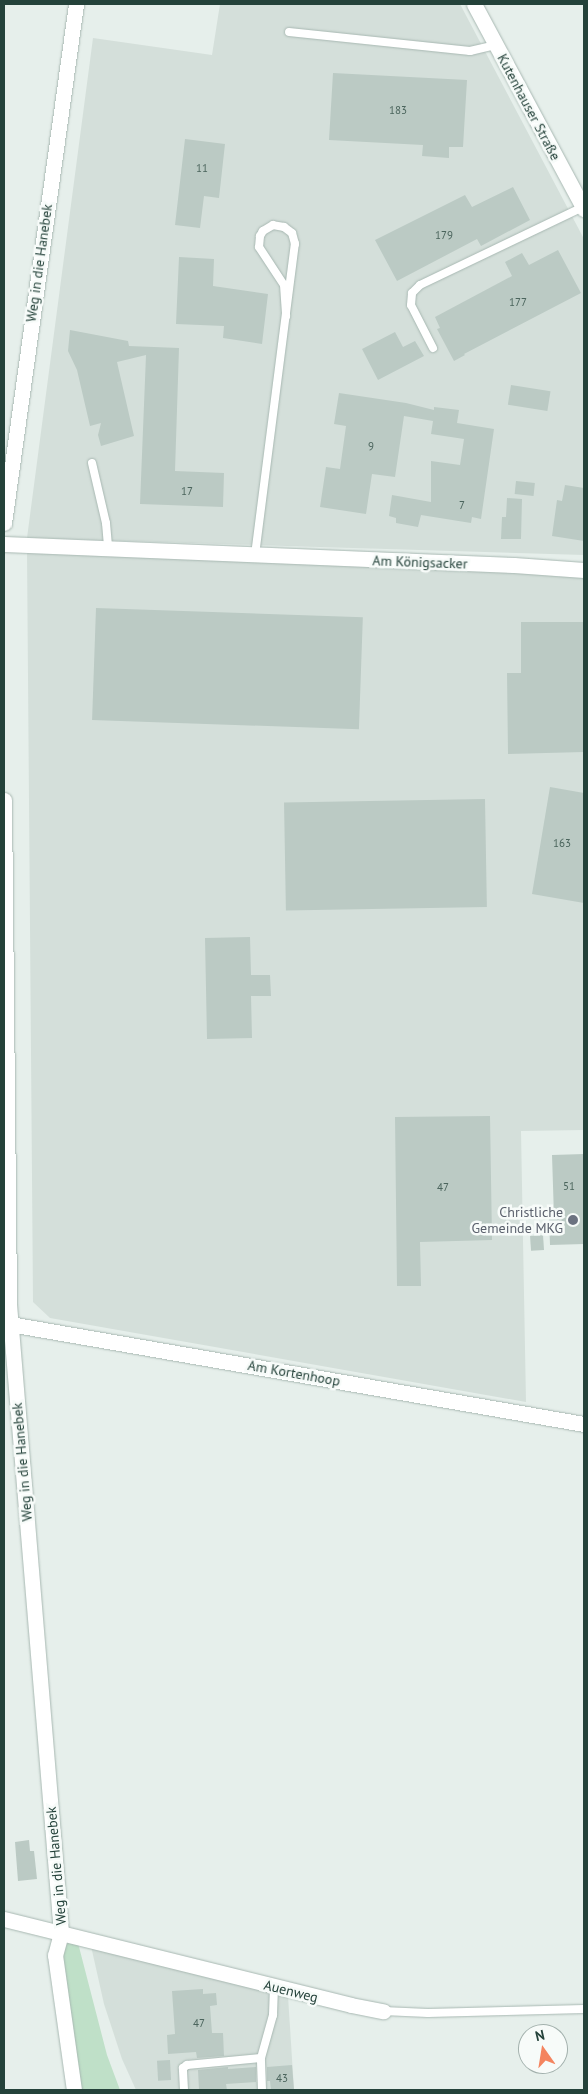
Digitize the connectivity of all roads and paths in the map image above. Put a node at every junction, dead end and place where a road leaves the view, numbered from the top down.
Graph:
1 (76, 4) edge
2 (474, 4) edge
3 (289, 32) dead end
4 (496, 46) junction
5 (584, 208) edge
6 (286, 316) junction
7 (433, 348) dead end
8 (92, 463) dead end
9 (4, 523) edge
10 (4, 544) edge
11 (108, 548) junction
12 (255, 555) junction
13 (584, 570) edge
14 (4, 800) edge
15 (7, 1324) edge
16 (584, 1424) edge
17 (4, 1919) edge
18 (61, 1933) junction
19 (274, 1987) junction
20 (584, 2009) edge
21 (383, 2010) joint
22 (261, 2058) junction
23 (74, 2090) edge
24 (184, 2090) edge
25 (262, 2090) edge

1 - 9 street, Weg in die Hanebek
2 - 4 street, Kutenhauser Straße
3 - 4 lane
4 - 5 street, Kutenhauser Straße
5 - 7 lane
6 - 6 lane
6 - 12 lane
8 - 11 lane
10 - 11 street, Am Königsacker
11 - 12 street, Am Königsacker
12 - 13 street, Am Königsacker
14 - 15 street, Weg in die Hanebek
15 - 16 street, Am Kortenhoop
15 - 18 street, Weg in die Hanebek
17 - 18 street, Auenweg
18 - 19 street, Auenweg
18 - 23 street, Weg in die Hanebek
19 - 21 street, Auenweg
19 - 22 lane
20 - 21 lane, Auenweg
22 - 24 lane
22 - 25 lane

